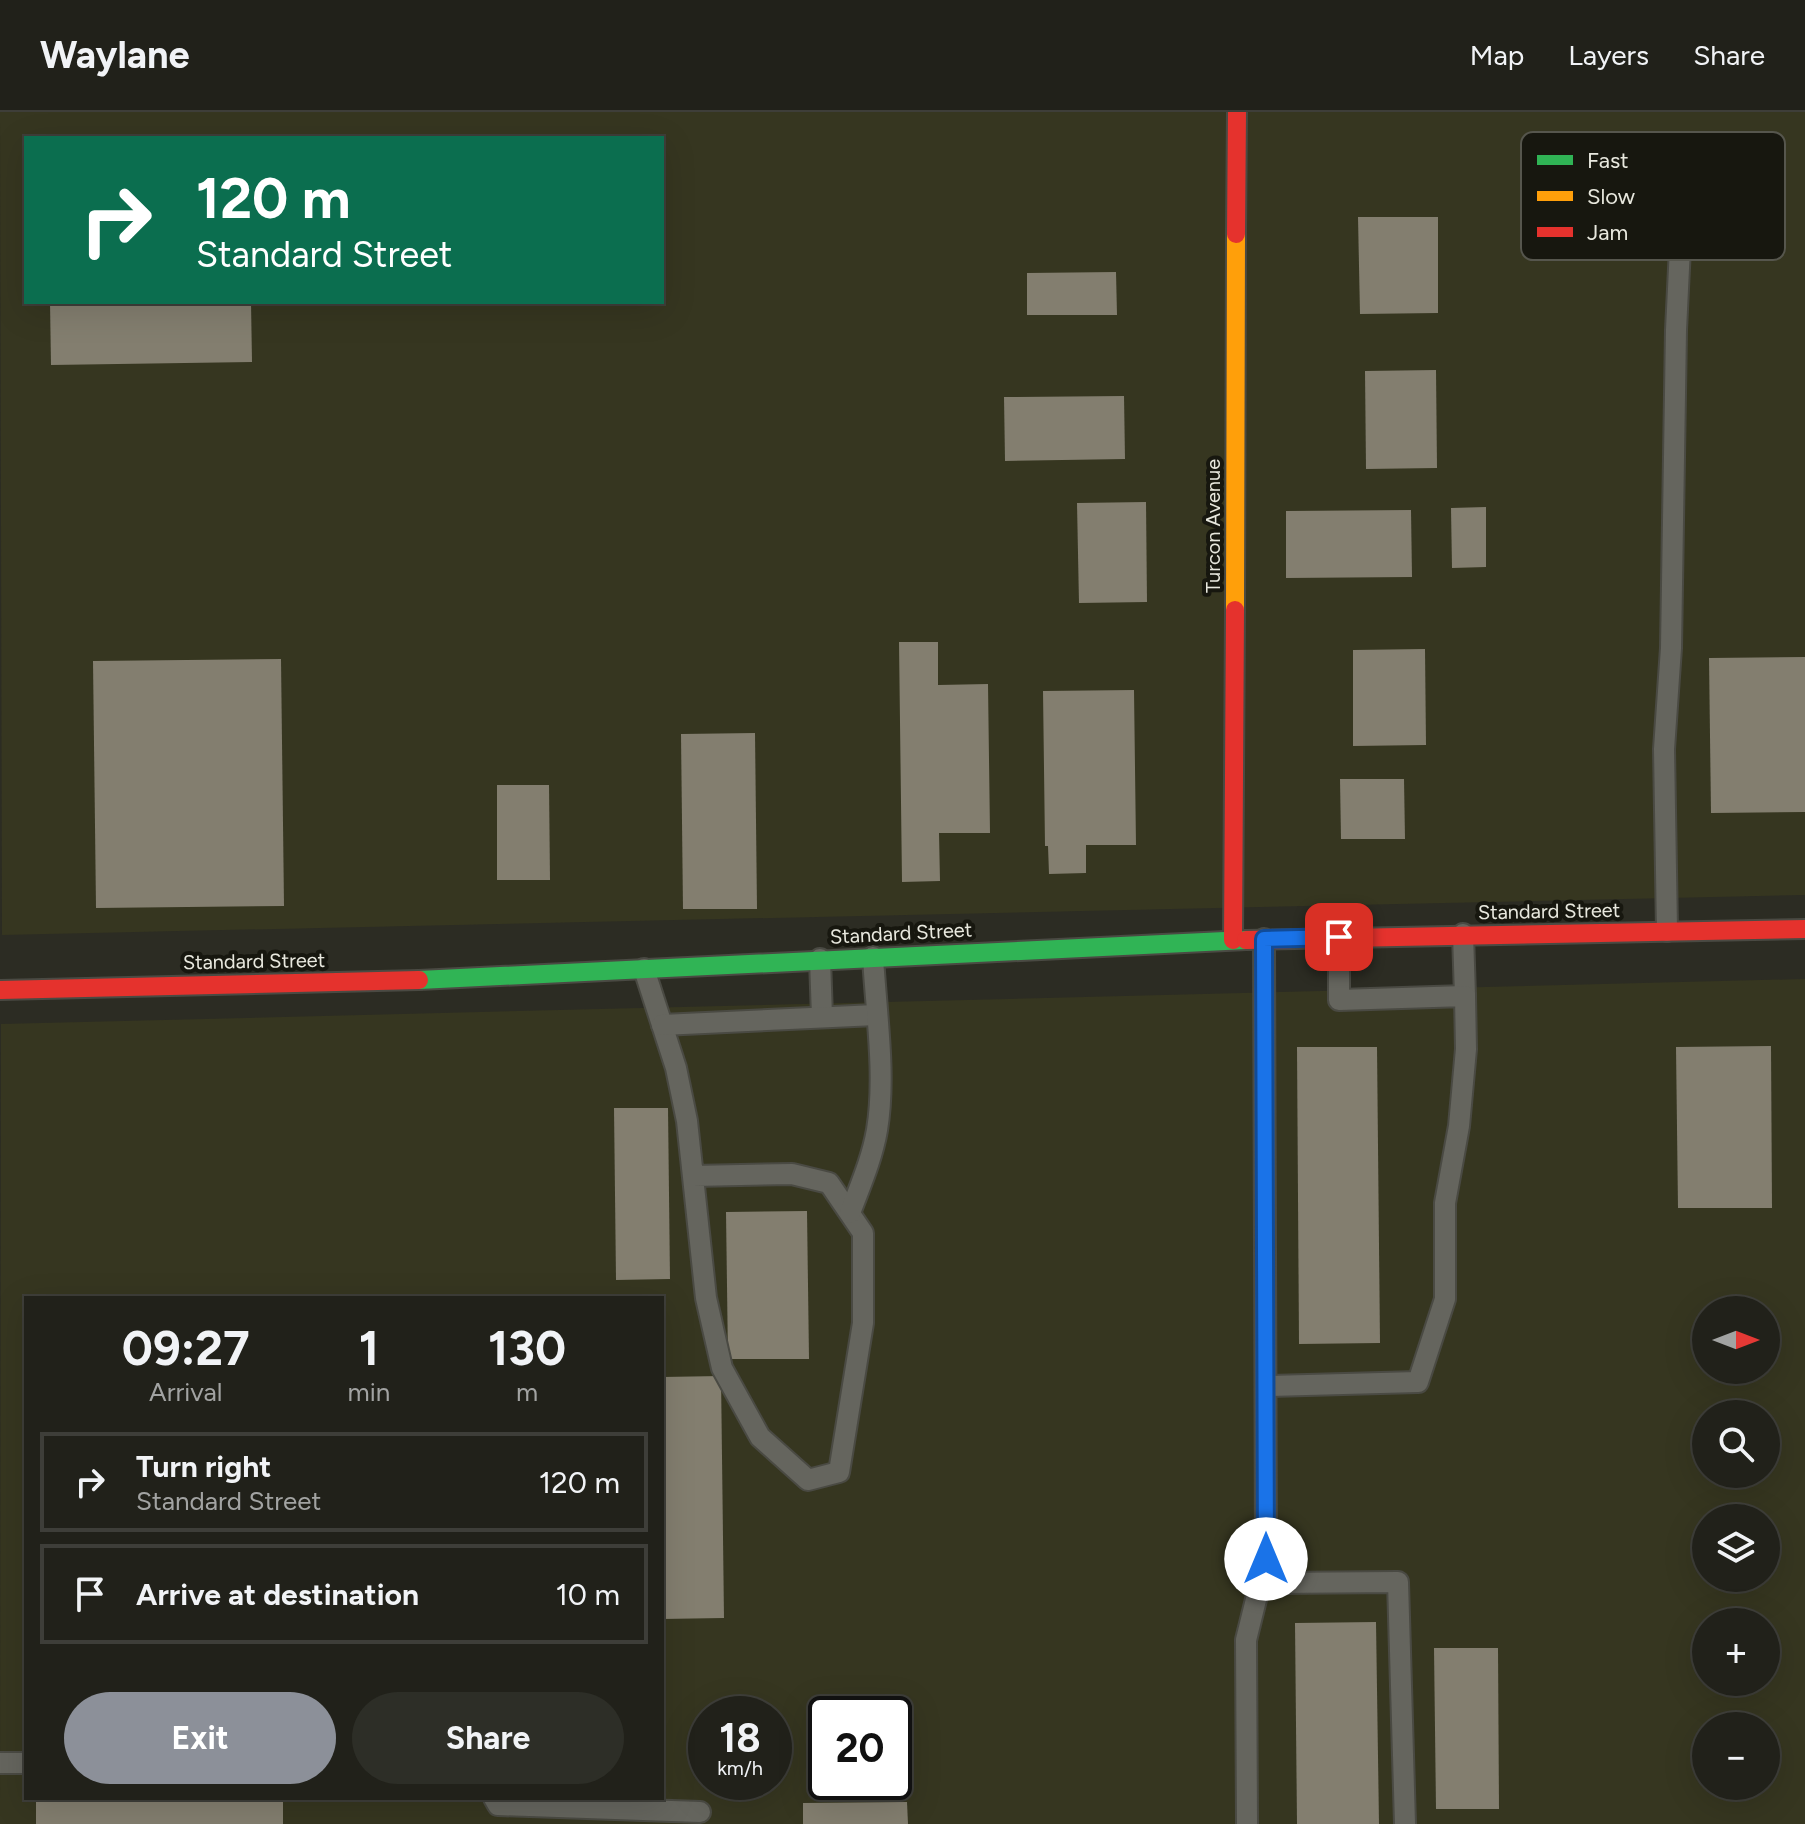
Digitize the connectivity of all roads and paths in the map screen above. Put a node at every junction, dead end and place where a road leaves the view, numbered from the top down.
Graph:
1 (1237, 112) edge
2 (1679, 260) edge
3 (1805, 929) edge
4 (1667, 931) junction
5 (1463, 934) junction
6 (1339, 937) junction
7 (1264, 939) junction
8 (1233, 940) junction
9 (873, 957) junction
10 (820, 959) junction
11 (644, 969) junction
12 (0, 990) edge
13 (1465, 996) junction
14 (876, 1015) junction
15 (822, 1017) junction
16 (662, 1025) junction
17 (693, 1176) junction
18 (850, 1213) junction
19 (1267, 1386) junction
20 (1261, 1583) junction
21 (0, 1763) edge
22 (24, 1763) edge
23 (495, 1800) edge
24 (700, 1812) dead end
25 (1247, 1824) edge
26 (1405, 1824) edge

1 - 8 street, Turcon Avenue
2 - 4 lane
3 - 4 street, Standard Street
4 - 5 street, Standard Street
5 - 6 street, Standard Street
5 - 13 lane
6 - 7 street, Standard Street
6 - 13 lane
7 - 8 street, Standard Street
7 - 19 lane
8 - 9 street, Standard Street
9 - 10 street, Standard Street
9 - 14 lane
10 - 11 street, Standard Street
10 - 15 lane
11 - 12 street, Standard Street
11 - 16 lane
13 - 19 lane
14 - 15 lane
14 - 18 lane
15 - 16 lane
16 - 17 lane
17 - 18 lane
17 - 18 lane
19 - 20 lane
20 - 25 lane
20 - 26 lane
21 - 22 lane
23 - 24 lane

